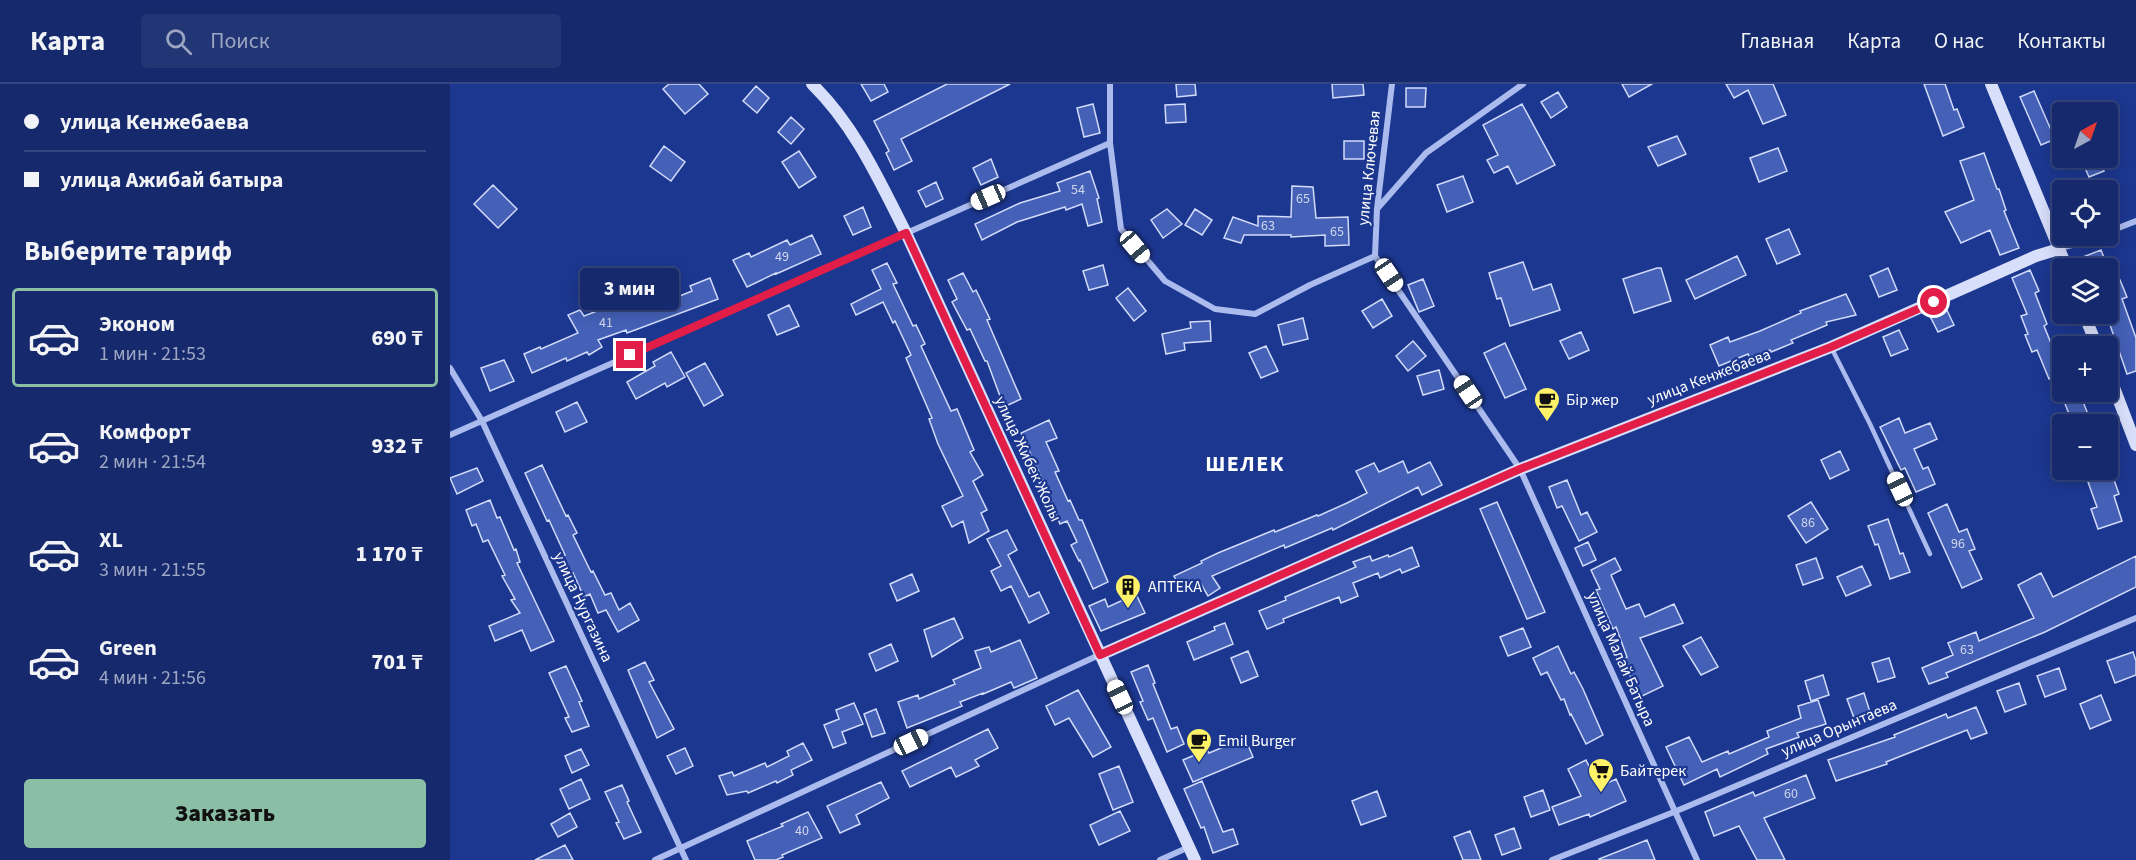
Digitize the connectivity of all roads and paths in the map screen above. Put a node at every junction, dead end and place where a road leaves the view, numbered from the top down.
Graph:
1 (812, 84) edge
2 (1110, 84) edge
3 (1392, 84) edge
4 (1523, 84) edge
5 (1991, 84) edge
6 (1110, 143) junction
7 (1377, 209) junction
8 (2136, 221) edge
9 (2118, 228) edge
10 (906, 233) junction
11 (2070, 246) edge
12 (2059, 249) junction
13 (1375, 256) junction
14 (2063, 258) edge
15 (1831, 347) junction
16 (450, 368) edge
17 (2118, 398) edge
18 (482, 421) junction
19 (450, 435) edge
20 (2136, 445) edge
21 (1520, 469) junction
22 (1930, 554) dead end
23 (2136, 618) edge
24 (1100, 655) junction
25 (1674, 812) junction
26 (1189, 847) junction
27 (680, 848) junction
28 (655, 860) edge
29 (686, 860) edge
30 (1160, 860) edge
31 (1195, 860) edge
32 (1552, 860) edge
33 (1697, 860) edge

1 - 10 street, улица Жибек Жолы
2 - 6 street
3 - 7 street, улица Ключевая
4 - 7 street
5 - 12 street
6 - 10 street
6 - 13 street
7 - 13 street, улица Ключевая
8 - 9 street
10 - 18 street
10 - 24 street, улица Жибек Жолы
11 - 12 street, улица Кенжебаева
12 - 14 street
12 - 15 street, улица Кенжебаева
13 - 21 street
15 - 21 street, улица Кенжебаева
15 - 22 lane
16 - 18 street, улица Нургазина
17 - 20 street
18 - 19 street
18 - 27 street, улица Нургазина
21 - 24 street, улица Кенжебаева
21 - 25 street, улица Малай Батыра
23 - 25 street, улица Орынтаева
24 - 26 street, улица Жибек Жолы
24 - 27 street
25 - 32 street, улица Орынтаева
25 - 33 street, улица Малай Батыра
26 - 30 street
26 - 31 street, улица Жибек Жолы
27 - 28 street
27 - 29 street, улица Нургазина

